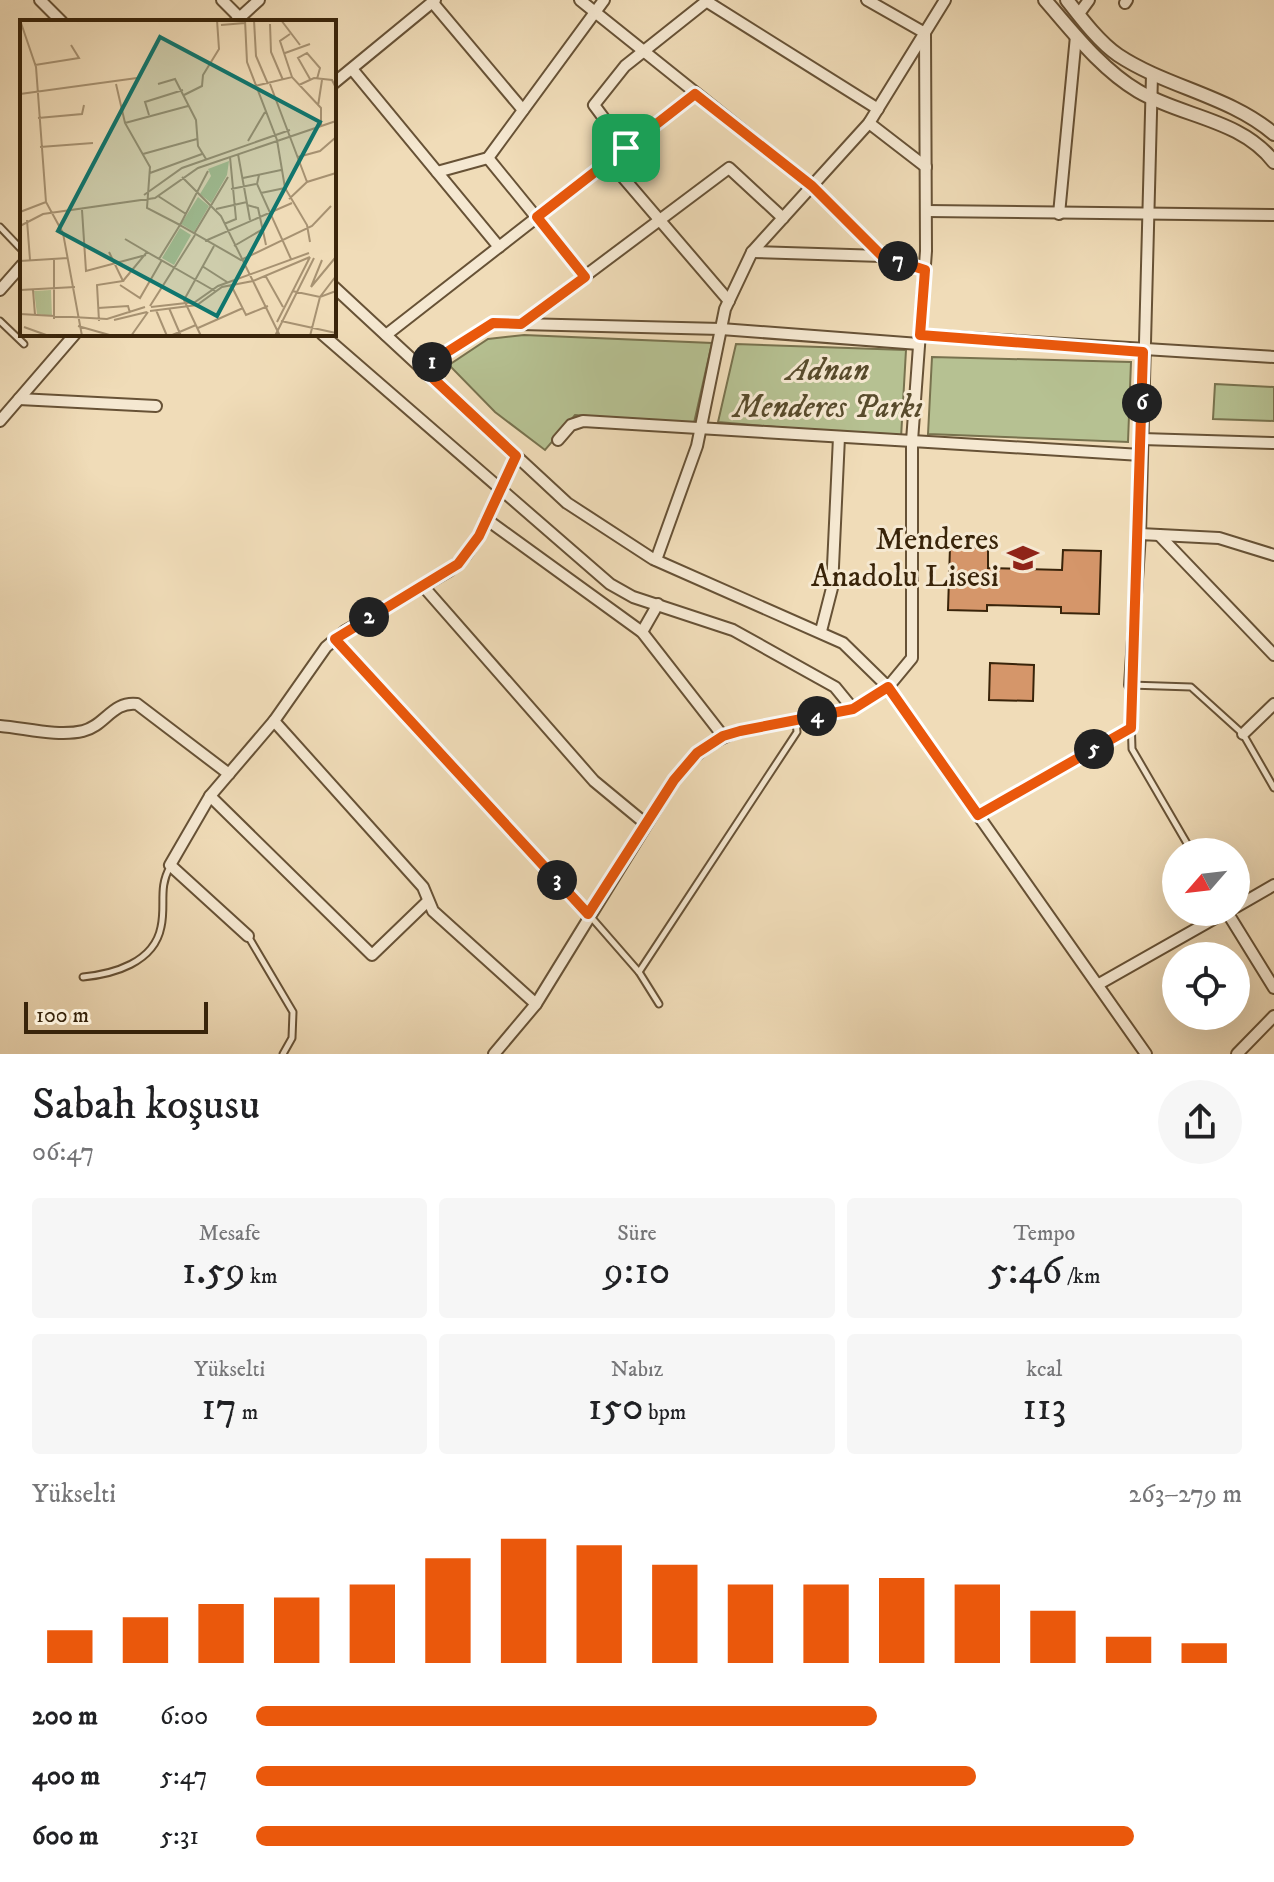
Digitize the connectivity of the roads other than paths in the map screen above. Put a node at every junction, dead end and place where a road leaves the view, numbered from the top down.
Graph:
1 (40, 0) edge
2 (222, 0) edge
3 (259, 0) edge
4 (580, 0) edge
5 (604, 0) edge
6 (867, 0) edge
7 (945, 0) edge
8 (1045, 0) edge
9 (1067, 0) edge
10 (1089, 0) edge
11 (707, 1) edge
12 (434, 2) edge
13 (595, 13) junction
14 (1078, 15) junction
15 (60, 20) edge
16 (238, 20) edge
17 (925, 33) junction
18 (1076, 36) junction
19 (643, 52) junction
20 (352, 69) junction
21 (1152, 75) junction
22 (336, 81) edge
23 (695, 94) junction
24 (1151, 97) junction
25 (878, 109) junction
26 (523, 110) junction
27 (869, 123) junction
28 (1274, 134) edge
29 (626, 148) junction
30 (488, 158) junction
31 (609, 161) junction
32 (1274, 162) edge
33 (926, 167) junction
34 (437, 172) junction
35 (812, 186) junction
36 (927, 211) junction
37 (1059, 214) junction
38 (1146, 215) junction
39 (1274, 215) edge
40 (537, 217) junction
41 (783, 218) junction
42 (658, 221) junction
43 (0, 227) edge
44 (499, 247) junction
45 (20, 248) edge
46 (752, 252) junction
47 (882, 256) junction
48 (20, 267) edge
49 (925, 270) junction
50 (585, 277) junction
51 (336, 289) edge
52 (0, 290) edge
53 (729, 301) junction
54 (0, 321) edge
55 (521, 324) junction
56 (721, 329) junction
57 (386, 335) junction
58 (73, 336) edge
59 (324, 336) edge
60 (920, 340) junction
61 (24, 344) dead end
62 (1143, 352) junction
63 (1274, 357) edge
64 (422, 368) junction
65 (19, 399) junction
66 (156, 406) dead end
67 (0, 421) edge
68 (701, 428) junction
69 (839, 437) junction
70 (1142, 439) junction
71 (558, 440) dead end
72 (912, 441) junction
73 (1274, 443) edge
74 (1141, 455) junction
75 (516, 456) junction
76 (499, 487) junction
77 (486, 519) junction
78 (1140, 534) junction
79 (1159, 535) junction
80 (1274, 555) edge
81 (656, 560) junction
82 (423, 586) junction
83 (658, 604) junction
84 (821, 631) junction
85 (642, 632) junction
86 (1274, 655) edge
87 (1130, 685) junction
88 (888, 687) junction
89 (1274, 704) edge
90 (853, 709) junction
91 (796, 719) junction
92 (274, 721) junction
93 (0, 726) edge
94 (1131, 728) junction
95 (1243, 734) junction
96 (723, 736) junction
97 (229, 774) junction
98 (1274, 788) edge
99 (210, 796) junction
100 (978, 815) junction
101 (646, 824) junction
102 (1184, 838) edge
103 (170, 865) junction
104 (1274, 885) edge
105 (1250, 899) edge
106 (428, 901) junction
107 (588, 914) junction
108 (1202, 926) edge
109 (1236, 926) edge
110 (248, 936) joint
111 (639, 972) junction
112 (83, 977) dead end
113 (1099, 984) junction
114 (1274, 988) edge
115 (536, 1004) junction
116 (659, 1004) dead end
117 (1274, 1016) edge
118 (283, 1054) edge
119 (494, 1054) edge
120 (1146, 1054) edge
121 (1237, 1054) edge

1 - 15 street
2 - 16 street
3 - 16 street
4 - 13 street
5 - 13 street
6 - 17 street
7 - 17 street
8 - 18 street
9 - 14 street
10 - 14 street
11 - 19 street
11 - 25 street
12 - 20 street
12 - 26 street
13 - 19 street
13 - 26 street
14 - 21 street
17 - 25 street
17 - 33 street
18 - 24 street
18 - 37 street
19 - 23 street
19 - 29 street
20 - 22 street
20 - 34 street
21 - 24 street
21 - 28 street
23 - 29 street
23 - 35 street
24 - 32 street
24 - 38 street
25 - 27 street
26 - 30 street
27 - 33 street
27 - 35 street
29 - 31 street
30 - 34 street
30 - 40 street
31 - 40 street
31 - 42 street
33 - 36 street
34 - 44 street
35 - 41 street
35 - 47 street
36 - 37 street
36 - 49 street
37 - 38 street
38 - 39 street
38 - 62 street
40 - 44 street
40 - 50 street
41 - 42 street
41 - 46 street
42 - 50 street
42 - 53 street
43 - 45 lane
44 - 57 street
46 - 47 street
46 - 53 street
47 - 49 street
48 - 52 street
49 - 60 street
50 - 55 street
51 - 57 street
53 - 56 street
54 - 61 lane
55 - 56 street
55 - 64 street
56 - 60 street
56 - 68 street
57 - 64 street
58 - 65 street
59 - 76 street
60 - 62 street
60 - 72 street
62 - 63 street
62 - 70 street
64 - 75 street
65 - 66 street
65 - 67 street
68 - 69 street
68 - 71 street
68 - 81 street
69 - 72 street
69 - 84 street
70 - 73 street
70 - 74 street
72 - 74 street
72 - 88 street
74 - 78 street
75 - 76 street
75 - 81 street
76 - 77 street
76 - 83 street
77 - 82 street
77 - 85 street
78 - 79 street
78 - 87 street
79 - 80 street
79 - 86 street
81 - 84 street
82 - 92 street
82 - 101 street
83 - 85 street
83 - 90 street
84 - 88 street
85 - 96 street
87 - 94 lane
87 - 95 lane
88 - 90 street
88 - 100 street
89 - 95 street
90 - 91 street
91 - 96 street
91 - 111 lane
92 - 97 street
92 - 106 street
93 - 97 street
94 - 100 lane
94 - 102 lane
95 - 98 lane
96 - 101 street
97 - 99 street
99 - 103 street
99 - 106 street
100 - 113 street
101 - 107 street
103 - 110 street
103 - 112 lane
104 - 105 street
106 - 115 street
107 - 111 lane
107 - 115 street
108 - 113 street
109 - 114 street
110 - 118 lane
111 - 116 lane
113 - 120 street
115 - 119 street
117 - 121 street

